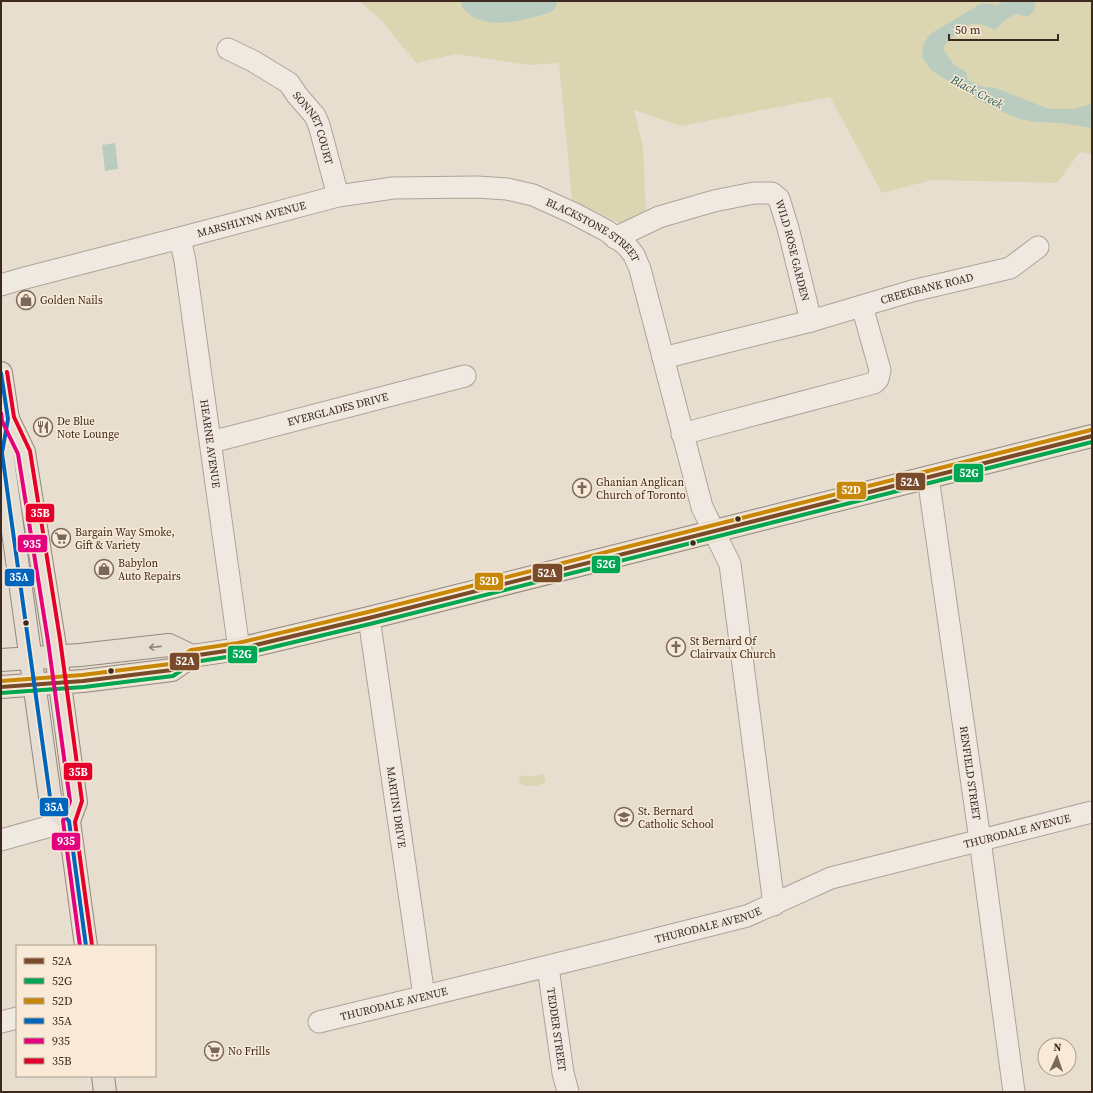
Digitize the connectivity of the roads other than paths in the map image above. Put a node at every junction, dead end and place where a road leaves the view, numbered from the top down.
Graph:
1 (228, 49) dead end
2 (507, 189) joint
3 (338, 196) junction
4 (180, 238) junction
5 (615, 238) junction
6 (1038, 247) dead end
7 (1, 285) edge
8 (862, 306) junction
9 (811, 321) junction
10 (663, 358) junction
11 (1, 373) edge
12 (465, 376) dead end
13 (8, 419) junction
14 (682, 434) junction
15 (1092, 436) edge
16 (211, 442) junction
17 (928, 477) junction
18 (714, 530) junction
19 (369, 618) junction
20 (239, 649) junction
21 (56, 656) junction
22 (192, 656) junction
23 (31, 658) junction
24 (1, 660) edge
25 (60, 683) junction
26 (34, 685) junction
27 (1, 687) edge
28 (1092, 812) edge
29 (69, 821) junction
30 (1, 840) edge
31 (980, 840) junction
32 (774, 905) junction
33 (86, 945) edge
34 (548, 967) junction
35 (424, 996) junction
36 (16, 1018) edge
37 (1, 1022) edge
38 (319, 1022) dead end
39 (103, 1077) edge
40 (105, 1092) edge
41 (568, 1092) edge
42 (1014, 1092) edge

1 - 3 street, SONNET COURT
2 - 3 street, MARSHLYNN AVENUE
2 - 5 street, BLACKSTONE STREET
3 - 4 street, MARSHLYNN AVENUE
4 - 7 street, MARSHLYNN AVENUE
4 - 16 street, HEARNE AVENUE
5 - 9 street, WILD ROSE GARDEN
5 - 10 street, BLACKSTONE STREET
6 - 8 street, CREEKBANK ROAD
8 - 9 street, CREEKBANK ROAD
8 - 14 street
9 - 10 street
10 - 14 street, BLACKSTONE STREET
11 - 13 main road
12 - 16 street, EVERGLADES DRIVE
13 - 21 main road
13 - 23 main road
14 - 18 street, BLACKSTONE STREET
15 - 17 main road
16 - 20 street, HEARNE AVENUE
17 - 18 main road
17 - 31 street, RENFIELD STREET
18 - 19 main road
18 - 32 street, BLACKSTONE STREET
19 - 20 main road
19 - 35 street, MARTINI DRIVE
20 - 22 main road
22 -> 21 main road
21 - 23 main road
21 - 25 main road
22 - 25 main road
23 - 24 main road
23 - 26 main road
25 - 26 main road
25 - 29 main road
26 - 27 main road
26 - 29 main road
28 - 31 street, THURODALE AVENUE
29 - 30 street
29 - 33 main road
31 - 32 street, THURODALE AVENUE
31 - 42 street, RENFIELD STREET
32 - 34 street, THURODALE AVENUE
34 - 35 street, THURODALE AVENUE
34 - 41 street, TEDDER STREET
35 - 38 street, THURODALE AVENUE
36 - 37 street
39 - 40 main road

